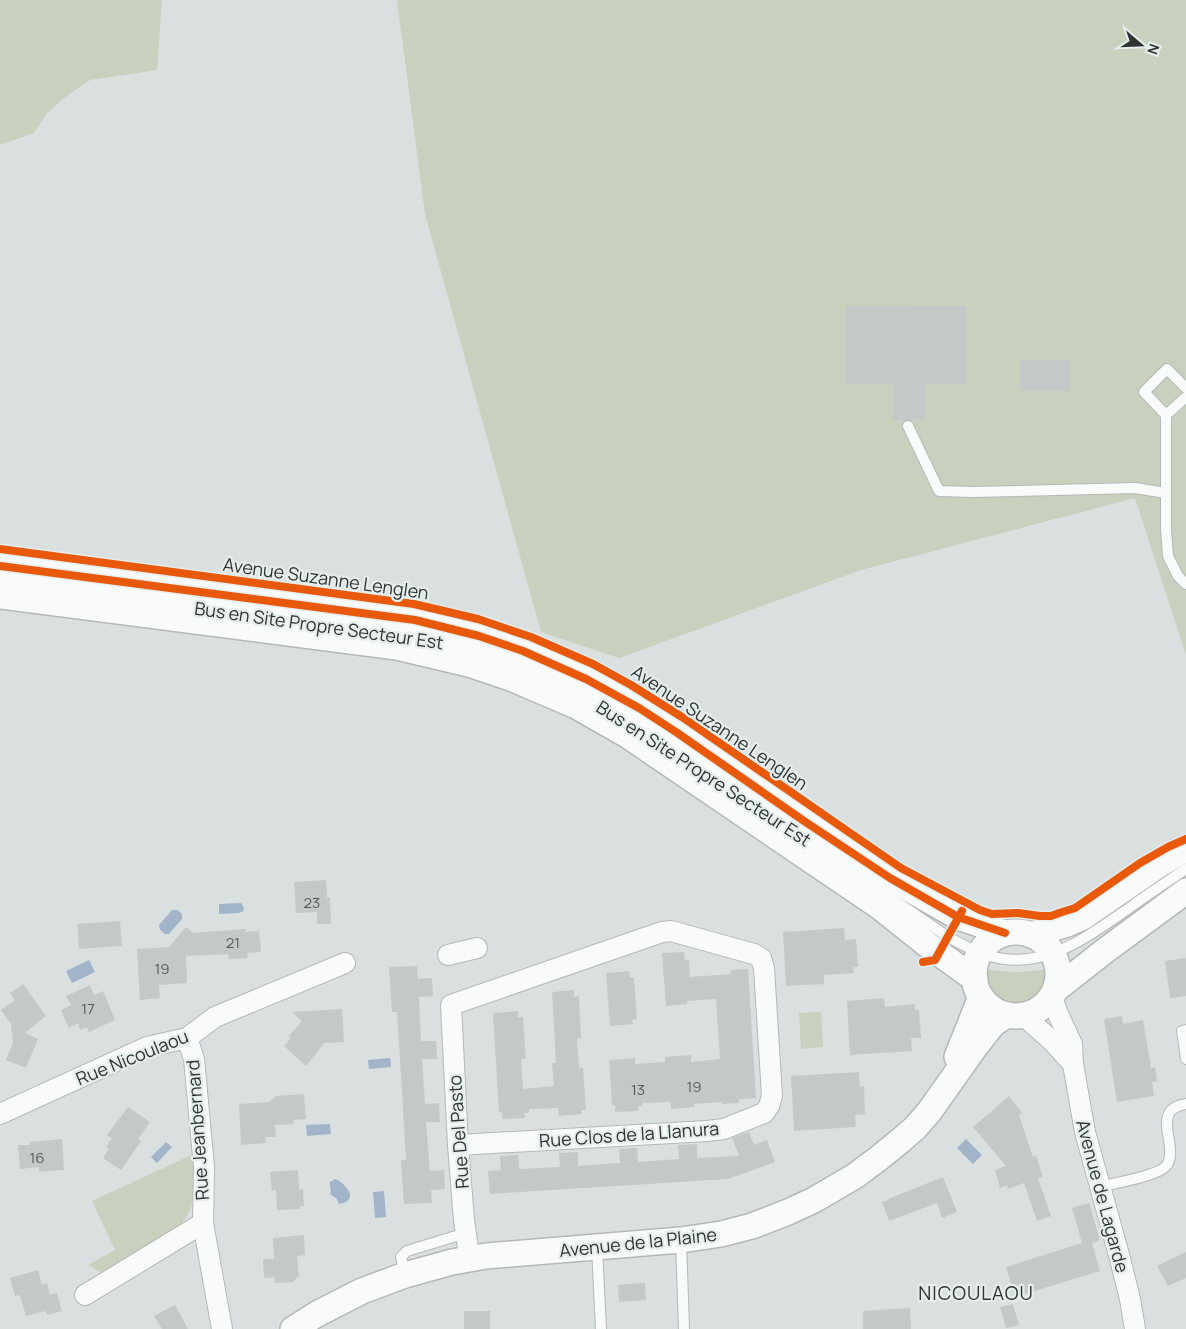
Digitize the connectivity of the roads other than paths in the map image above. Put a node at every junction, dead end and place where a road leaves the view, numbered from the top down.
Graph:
1 (1186, 388) edge
2 (1186, 397) edge
3 (1166, 415) junction
4 (908, 426) dead end
5 (1166, 493) junction
6 (0, 566) edge
7 (0, 581) edge
8 (1186, 584) edge
9 (0, 596) edge
10 (1186, 849) edge
11 (1186, 869) edge
12 (1186, 891) edge
13 (1005, 933) junction
14 (1032, 935) junction
15 (477, 948) dead end
16 (980, 953) junction
17 (1053, 954) junction
18 (448, 955) dead end
19 (345, 963) dead end
20 (978, 988) junction
21 (1054, 993) junction
22 (451, 1005) joint
23 (1015, 1015) junction
24 (1186, 1030) edge
25 (187, 1038) junction
26 (1186, 1059) edge
27 (1073, 1064) junction
28 (947, 1086) junction
29 (1186, 1104) edge
30 (0, 1114) edge
31 (458, 1145) junction
32 (1100, 1187) junction
33 (203, 1223) junction
34 (466, 1233) junction
35 (681, 1240) junction
36 (596, 1247) junction
37 (468, 1258) junction
38 (405, 1275) junction
39 (86, 1295) dead end
40 (222, 1329) edge
41 (293, 1329) edge
42 (600, 1329) edge
43 (684, 1329) edge
44 (1135, 1329) edge

1 - 3 lane
2 - 3 lane
3 - 5 lane
4 - 5 lane
5 - 8 lane
6 - 13 street, Avenue Suzanne Lenglen
7 - 16 lane, Bus en Site Propre Secteur Est
9 - 20 street
10 - 14 street
11 - 17 lane, Bus en Site Propre Secteur Est
12 - 21 street
13 - 14 street, Avenue Suzanne Lenglen
13 - 16 street
14 - 17 street
15 - 18 street
16 - 17 lane, Bus en Site Propre Secteur Est
16 - 20 street, Avenue de la Plaine
17 - 21 street
19 - 25 street, Rue Nicoulaou
20 - 23 street
20 - 28 street, Avenue de la Plaine
21 - 23 street, Avenue de la Plaine
21 - 27 street, Avenue de Lagarde
22 - 31 street, Rue Del Pasto
22 - 31 street, Rue Clos de la Llanura
23 - 27 street
23 - 28 street, Avenue de la Plaine
24 - 26 lane
25 - 30 street, Rue Nicoulaou
25 - 33 street, Rue Jeanbernard
27 - 32 street, Avenue de Lagarde
28 - 35 street, Avenue de la Plaine
29 - 32 lane
31 - 34 street, Rue Del Pasto
32 - 44 street, Avenue de Lagarde
33 - 39 street, Rue Jeanbernard
33 - 40 street, Rue Jeanbernard
34 - 37 street, Rue Del Pasto
34 - 38 lane
35 - 36 street, Avenue de la Plaine
35 - 43 lane
36 - 37 street, Avenue de la Plaine
36 - 42 lane
37 - 38 street, Avenue de la Plaine
38 - 41 street, Avenue de la Plaine

